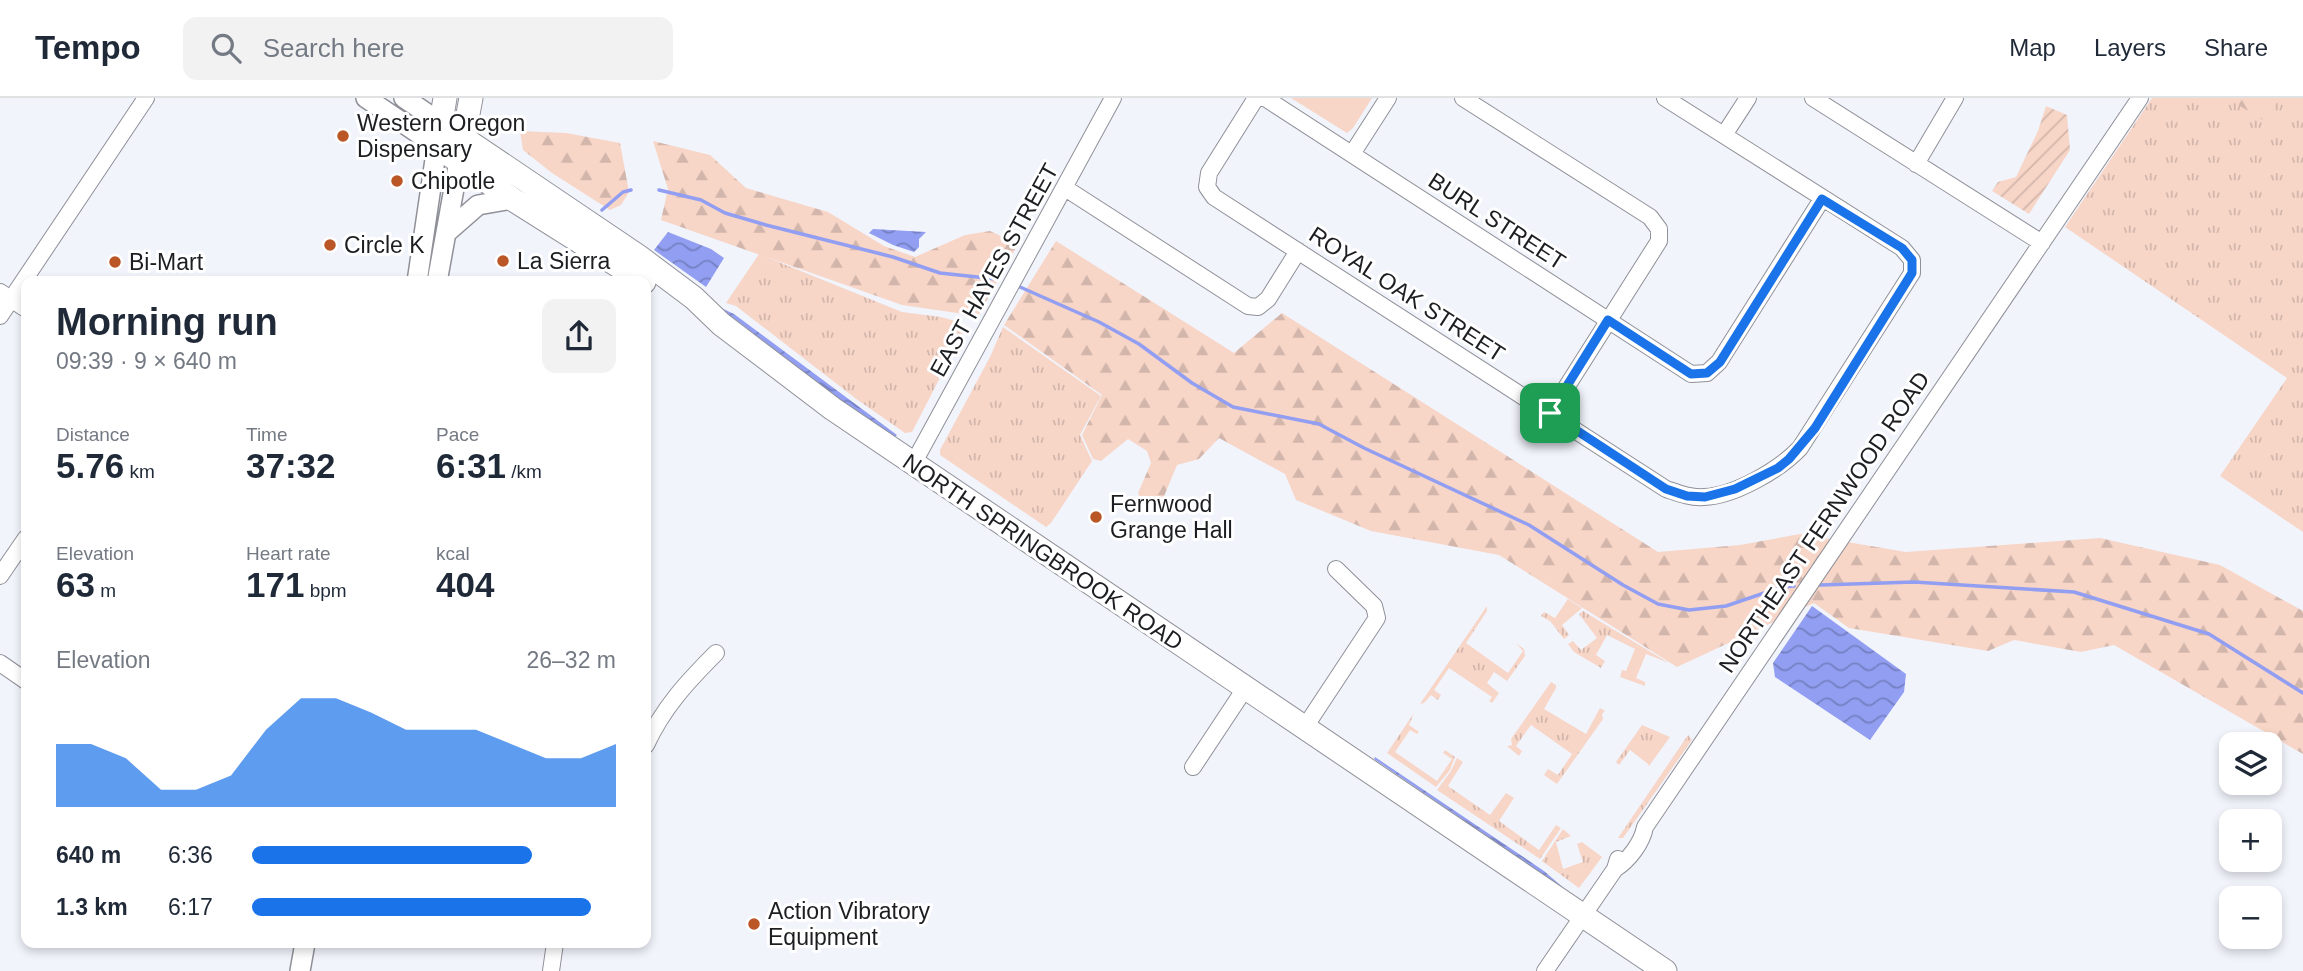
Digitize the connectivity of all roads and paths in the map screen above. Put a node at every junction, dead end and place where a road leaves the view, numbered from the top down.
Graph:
1 (146, 98) edge
2 (366, 98) edge
3 (404, 98) edge
4 (444, 98) edge
5 (471, 98) edge
6 (1113, 98) edge
7 (1256, 98) edge
8 (1265, 98) edge
9 (1388, 98) edge
10 (1463, 98) edge
11 (1665, 98) edge
12 (1748, 98) edge
13 (1813, 98) edge
14 (1944, 98) edge
15 (1955, 98) edge
16 (2140, 98) edge
17 (440, 123) junction
18 (1724, 135) junction
19 (437, 146) junction
20 (461, 150) junction
21 (1352, 154) junction
22 (1912, 160) junction
23 (1065, 188) junction
24 (512, 199) junction
25 (1822, 199) junction
26 (446, 233) junction
27 (2042, 243) junction
28 (1298, 251) junction
29 (418, 276) edge
30 (438, 276) edge
31 (634, 276) edge
32 (651, 282) edge
33 (651, 287) edge
34 (6, 295) edge
35 (694, 298) junction
36 (21, 306) edge
37 (0, 316) edge
38 (1608, 320) junction
39 (721, 324) junction
40 (1550, 413) junction
41 (913, 464) junction
42 (21, 545) edge
43 (1336, 569) dead end
44 (0, 576) edge
45 (716, 653) dead end
46 (0, 663) edge
47 (21, 678) edge
48 (1246, 687) junction
49 (651, 718) edge
50 (1305, 727) junction
51 (1193, 767) dead end
52 (1583, 915) junction
53 (304, 948) edge
54 (554, 948) edge
55 (300, 971) edge
56 (551, 971) edge
57 (1545, 971) edge
58 (1665, 971) edge

1 - 34 street
2 - 19 main road, NORTH SPRINGBROOK ROAD
3 - 17 main road, NORTH SPRINGBROOK ROAD
4 - 17 highway
5 - 20 highway
6 - 23 street, EAST HAYES STREET
7 - 28 street, ROYAL OAK STREET
8 - 21 street, BURL STREET
9 - 21 street
10 - 38 street
11 - 18 street
12 - 18 street
13 - 22 street
14 - 22 street
15 - 22 street
16 - 27 street, NORTHEAST FERNWOOD ROAD
17 - 19 highway
17 - 20 highway, NORTH SPRINGBROOK ROAD
18 - 25 street
19 - 20 highway, NORTH SPRINGBROOK ROAD
19 - 29 main road
20 - 24 highway, NORTH SPRINGBROOK ROAD
20 - 26 main road
20 - 35 highway, NORTH SPRINGBROOK ROAD
21 - 38 street, BURL STREET
22 - 27 street
23 - 28 street
23 - 41 street, EAST HAYES STREET
24 - 26 main road
24 - 31 highway, NORTH SPRINGBROOK ROAD
25 - 38 street, BURL STREET
25 - 40 street, ROYAL OAK STREET
26 - 30 main road
27 - 52 street, NORTHEAST FERNWOOD ROAD
28 - 40 street, ROYAL OAK STREET
32 - 35 highway
33 - 39 highway, NORTH SPRINGBROOK ROAD
34 - 36 street
34 - 37 street
35 - 39 highway, NORTH SPRINGBROOK ROAD
38 - 40 street
39 - 41 highway, NORTH SPRINGBROOK ROAD
41 - 48 highway, NORTH SPRINGBROOK ROAD
42 - 44 street
43 - 50 street
45 - 49 street
46 - 47 street
48 - 50 highway, NORTH SPRINGBROOK ROAD
48 - 51 street
50 - 52 highway, NORTH SPRINGBROOK ROAD
52 - 57 street, NORTHEAST FERNWOOD ROAD
52 - 58 highway, NORTH SPRINGBROOK ROAD
53 - 55 main road
54 - 56 street

